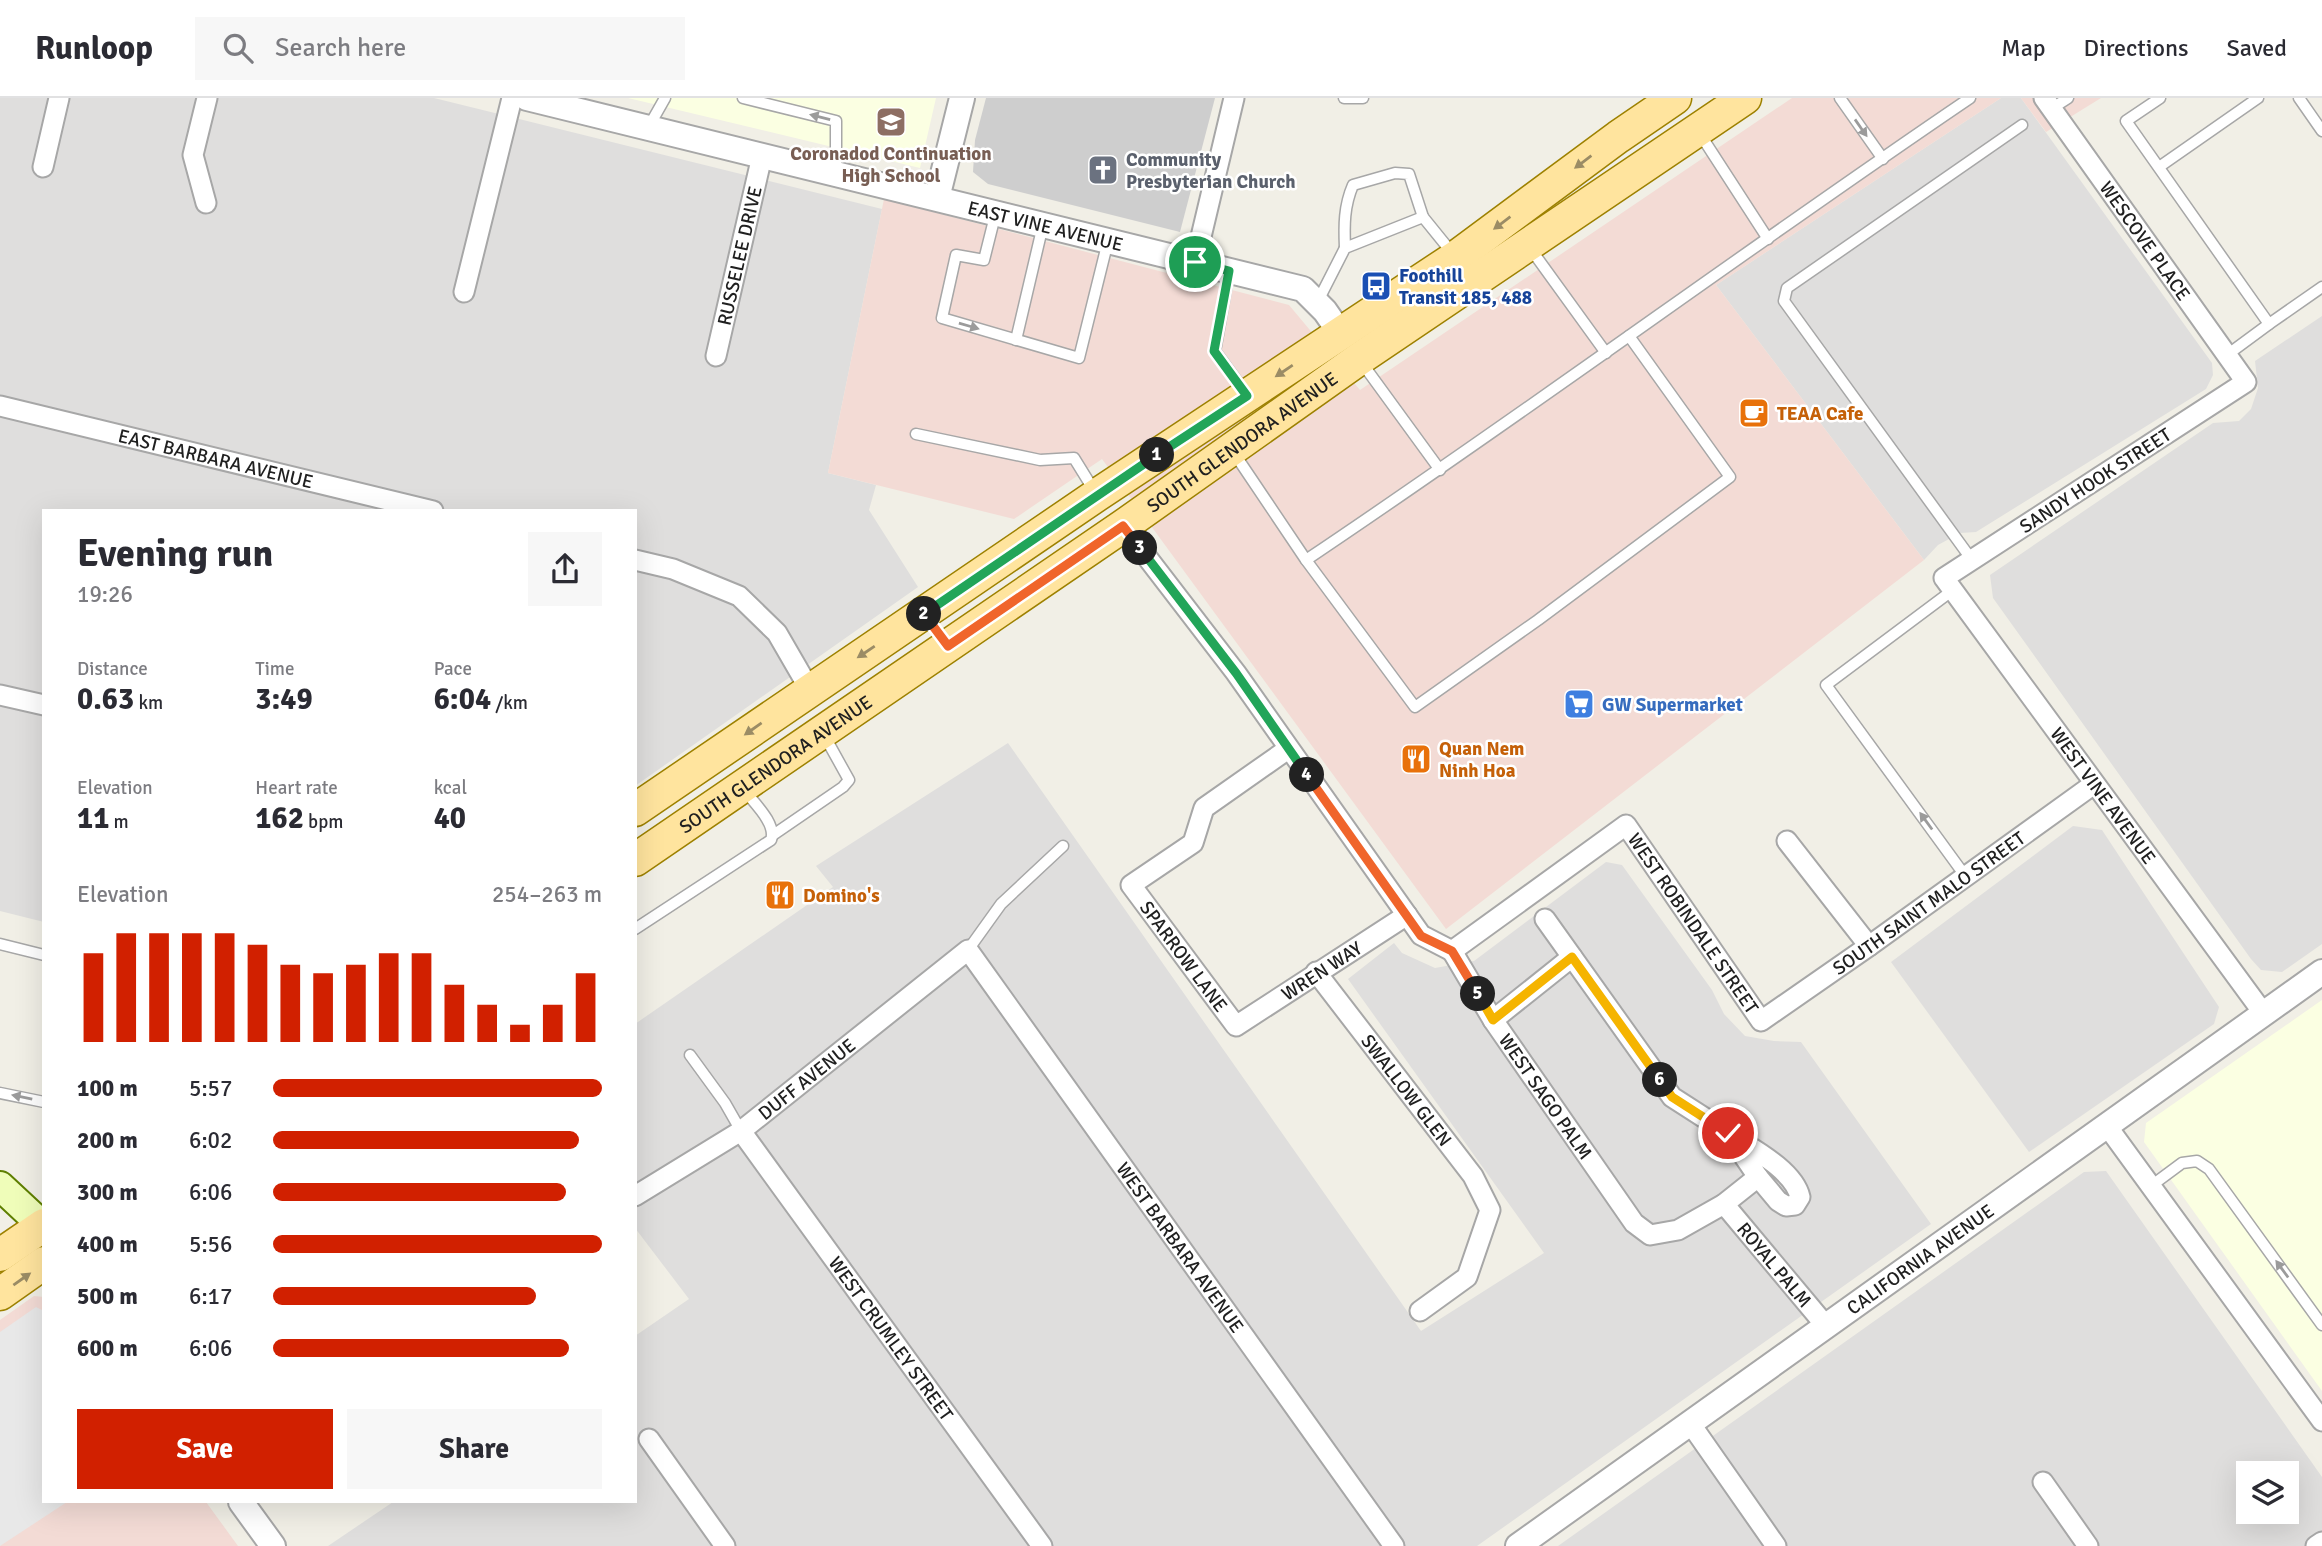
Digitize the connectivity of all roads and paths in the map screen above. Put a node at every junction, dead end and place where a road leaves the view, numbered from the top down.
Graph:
1 (59, 98) edge
2 (207, 98) edge
3 (512, 98) edge
4 (527, 98) edge
5 (666, 98) edge
6 (743, 98) edge
7 (962, 98) edge
8 (1234, 98) edge
9 (1344, 98) edge
10 (1363, 98) edge
11 (1675, 98) edge
12 (1745, 98) edge
13 (1839, 98) edge
14 (1970, 98) edge
15 (2160, 98) edge
16 (2258, 98) edge
17 (2299, 98) edge
18 (2054, 102) edge
19 (2022, 125) dead end
20 (649, 128) junction
21 (1697, 131) junction
22 (2322, 131) edge
23 (762, 156) junction
24 (1883, 159) junction
25 (43, 167) dead end
26 (2159, 167) junction
27 (836, 173) junction
28 (937, 198) junction
29 (206, 203) dead end
30 (996, 212) junction
31 (1423, 217) junction
32 (1043, 224) junction
33 (1768, 239) junction
34 (1108, 240) junction
35 (1528, 245) junction
36 (1345, 248) junction
37 (1456, 257) junction
38 (1195, 262) junction
39 (1229, 271) junction
40 (2322, 286) edge
41 (464, 292) dead end
42 (1317, 303) junction
43 (2269, 324) junction
44 (1340, 334) junction
45 (1629, 336) junction
46 (1016, 340) junction
47 (1606, 353) junction
48 (2227, 355) junction
49 (716, 356) dead end
50 (1359, 359) junction
51 (2246, 382) joint
52 (1247, 396) junction
53 (0, 406) edge
54 (916, 434) dead end
55 (1232, 449) junction
56 (1440, 470) junction
57 (1097, 495) junction
58 (425, 509) edge
59 (1123, 526) junction
60 (637, 560) edge
61 (1306, 560) junction
62 (1972, 560) junction
63 (1948, 584) junction
64 (923, 614) junction
65 (948, 646) junction
66 (810, 690) junction
67 (0, 695) edge
68 (42, 705) edge
69 (822, 732) junction
70 (1288, 749) junction
71 (2094, 784) junction
72 (742, 786) junction
73 (637, 809) edge
74 (773, 835) junction
75 (1787, 841) dead end
76 (1063, 846) dead end
77 (637, 859) edge
78 (1966, 877) junction
79 (1406, 915) junction
80 (1545, 919) dead end
81 (637, 928) edge
82 (0, 944) edge
83 (1869, 947) junction
84 (968, 950) junction
85 (1452, 951) junction
86 (42, 954) edge
87 (1572, 957) junction
88 (1316, 972) junction
89 (2322, 972) edge
90 (2264, 1014) junction
91 (1493, 1020) junction
92 (1761, 1021) joint
93 (1236, 1026) joint
94 (690, 1055) dead end
95 (0, 1093) edge
96 (42, 1101) edge
97 (2107, 1126) junction
98 (741, 1131) junction
99 (1728, 1133) junction
100 (1758, 1177) junction
101 (0, 1186) edge
102 (2151, 1186) junction
103 (637, 1195) edge
104 (1724, 1204) junction
105 (42, 1225) edge
106 (42, 1227) edge
107 (0, 1255) edge
108 (42, 1264) edge
109 (0, 1294) edge
110 (1420, 1311) dead end
111 (2322, 1325) edge
112 (1826, 1326) junction
113 (2322, 1421) edge
114 (1690, 1423) junction
115 (649, 1439) dead end
116 (2043, 1482) dead end
117 (242, 1503) edge
118 (2322, 1542) edge
119 (273, 1546) edge
120 (725, 1546) edge
121 (1042, 1546) edge
122 (1394, 1546) edge
123 (1518, 1546) edge
124 (1776, 1546) edge
125 (2088, 1546) edge
126 (2316, 1546) edge

1 - 25 street
2 - 29 street
3 - 41 street
4 - 20 street, EAST VINE AVENUE
5 - 20 lane
27 -> 6 lane
7 - 28 street
8 - 38 street
9 - 10 lane
11 -> 37 main road, SOUTH GLENDORA AVENUE
12 - 21 main road, SOUTH GLENDORA AVENUE
13 -> 24 lane
14 - 24 lane
15 - 26 lane
16 - 26 lane
17 - 22 lane
18 - 48 street, WESCOVE PLACE
19 - 62 lane
20 - 23 street, EAST VINE AVENUE
21 - 33 lane
21 - 35 main road, SOUTH GLENDORA AVENUE
23 - 27 street, EAST VINE AVENUE
23 - 49 street, RUSSELEE DRIVE
24 - 33 lane
26 - 43 lane
27 - 28 street, EAST VINE AVENUE
28 - 30 street, EAST VINE AVENUE
30 - 32 street, EAST VINE AVENUE
30 -> 46 lane
31 - 36 lane
31 - 36 lane
31 - 37 lane
32 - 34 street, EAST VINE AVENUE
32 - 46 lane
33 - 45 lane
34 - 38 street, EAST VINE AVENUE
34 - 46 lane
35 - 47 lane
35 - 50 main road, SOUTH GLENDORA AVENUE
36 - 42 lane
37 - 44 main road, SOUTH GLENDORA AVENUE
38 - 39 street, EAST VINE AVENUE
39 - 42 street, EAST VINE AVENUE
39 - 52 lane
40 - 43 lane
42 - 44 street, EAST VINE AVENUE
43 - 48 lane
44 -> 52 main road, SOUTH GLENDORA AVENUE
45 - 47 lane
45 - 61 lane
47 - 56 lane
48 - 51 street, WESCOVE PLACE
50 - 55 main road, SOUTH GLENDORA AVENUE
50 - 56 lane
51 - 62 street, SANDY HOOK STREET
52 - 57 main road, SOUTH GLENDORA AVENUE
53 - 58 street, EAST BARBARA AVENUE
54 - 57 lane
55 - 59 main road, SOUTH GLENDORA AVENUE
55 - 61 lane
56 - 61 lane
57 - 64 main road, SOUTH GLENDORA AVENUE
59 - 65 main road, SOUTH GLENDORA AVENUE
59 - 70 street
60 - 66 street
62 - 63 street, SANDY HOOK STREET
63 - 71 street, WEST VINE AVENUE
78 -> 63 lane
64 - 65 main road
64 -> 66 main road, SOUTH GLENDORA AVENUE
65 - 69 main road, SOUTH GLENDORA AVENUE
66 -> 73 main road, SOUTH GLENDORA AVENUE
67 - 68 street
69 - 72 main road, SOUTH GLENDORA AVENUE
69 - 74 lane
70 - 79 street
70 - 93 street, SPARROW LANE
71 - 78 street, SOUTH SAINT MALO STREET
71 - 90 street, WEST VINE AVENUE
72 - 74 lane
72 - 77 main road, SOUTH GLENDORA AVENUE
74 - 81 lane
75 - 83 street
76 - 84 lane
78 - 83 street, SOUTH SAINT MALO STREET
79 - 85 street
79 - 88 street, WREN WAY
80 - 87 street
82 - 86 lane
83 - 92 street, SOUTH SAINT MALO STREET
84 - 98 street, DUFF AVENUE
84 - 122 street, WEST BARBARA AVENUE
85 - 91 street, WEST SAGO PALM
85 - 92 street, WEST ROBINDALE STREET
87 - 91 street
87 - 99 street
88 - 93 street, WREN WAY
88 - 110 street, SWALLOW GLEN
89 - 90 street, CALIFORNIA AVENUE
90 - 97 street, CALIFORNIA AVENUE
91 - 104 street, WEST SAGO PALM
94 - 98 lane
96 -> 95 lane
97 - 102 street
97 - 112 street, CALIFORNIA AVENUE
98 - 103 street, DUFF AVENUE
98 - 121 street, WEST CRUMLEY STREET
99 - 100 street
99 - 100 street
100 - 104 street
101 - 105 main road
111 -> 102 lane
102 - 113 street
104 - 112 street, ROYAL PALM
106 - 107 main road
109 -> 108 main road
112 - 114 street, CALIFORNIA AVENUE
114 - 123 street, CALIFORNIA AVENUE
114 - 124 street
115 - 120 street
116 - 125 street
117 - 119 street
118 - 126 street

